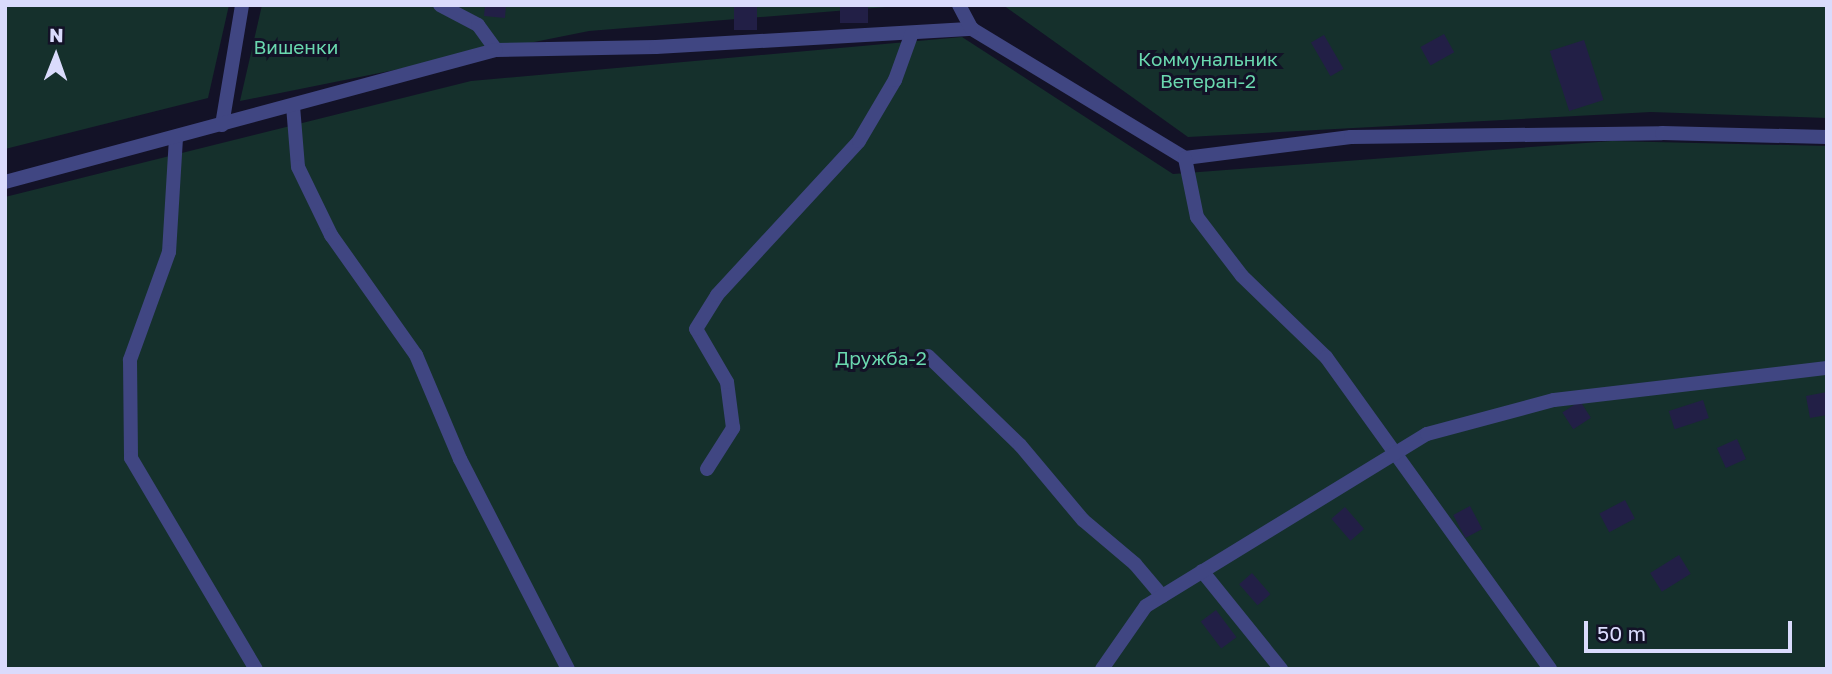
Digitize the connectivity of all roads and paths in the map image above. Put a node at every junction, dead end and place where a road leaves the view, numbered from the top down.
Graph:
1 (242, 5) edge
2 (440, 5) edge
3 (959, 5) edge
4 (972, 29) junction
5 (912, 33) junction
6 (496, 50) junction
7 (293, 106) junction
8 (222, 125) junction
9 (1827, 137) edge
10 (176, 138) junction
11 (1185, 158) junction
12 (5, 182) edge
13 (928, 356) dead end
14 (1827, 368) edge
15 (1397, 452) junction
16 (707, 469) dead end
17 (1202, 571) junction
18 (1162, 596) junction
19 (256, 669) edge
20 (568, 669) edge
21 (1102, 669) edge
22 (1281, 669) edge
23 (1549, 669) edge

1 - 8 lane
2 - 6 lane
3 - 4 lane
4 - 5 lane
4 - 11 lane
5 - 6 lane
5 - 16 lane
6 - 7 lane
7 - 8 lane
7 - 20 lane
8 - 10 lane
9 - 11 lane
10 - 12 lane
10 - 19 lane
11 - 15 lane
13 - 18 lane
14 - 15 lane
15 - 17 lane
15 - 23 lane
17 - 18 lane
17 - 22 lane
18 - 21 lane

